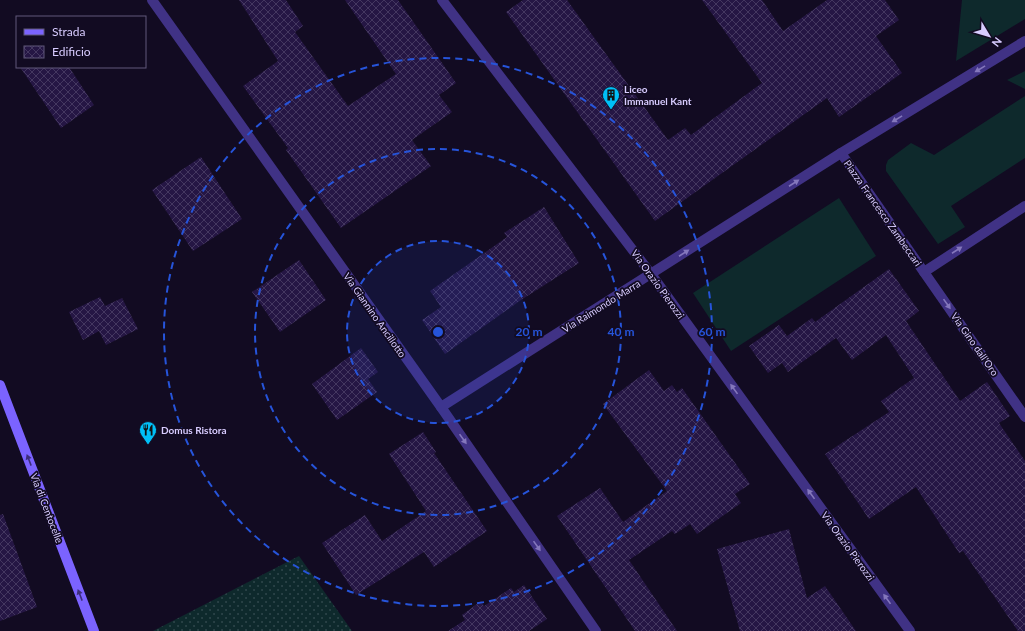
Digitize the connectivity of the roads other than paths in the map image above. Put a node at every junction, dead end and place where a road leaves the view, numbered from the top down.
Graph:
1 (152, 0) edge
2 (442, 0) edge
3 (1025, 41) edge
4 (841, 153) junction
5 (1025, 206) edge
6 (924, 272) junction
7 (651, 274) junction
8 (0, 385) edge
9 (441, 407) junction
10 (1025, 417) edge
11 (94, 631) edge
12 (596, 631) edge
13 (910, 631) edge

1 - 9 street, Via Giannino Ancillotto
2 - 7 street, Via Orazio Pierozzi
3 -> 4 street, Piazza Francesco Zambeccari
4 - 6 street, Piazza Francesco Zambeccari
7 -> 4 street, Via Raimondo Marra
6 -> 5 street, Piazza Francesco Zambeccari
6 -> 10 street, Via Gino dall'Oro
7 - 9 street, Via Raimondo Marra
13 -> 7 street, Via Orazio Pierozzi
11 -> 8 street, Via di Centocelle
9 -> 12 street, Via Giannino Ancillotto

